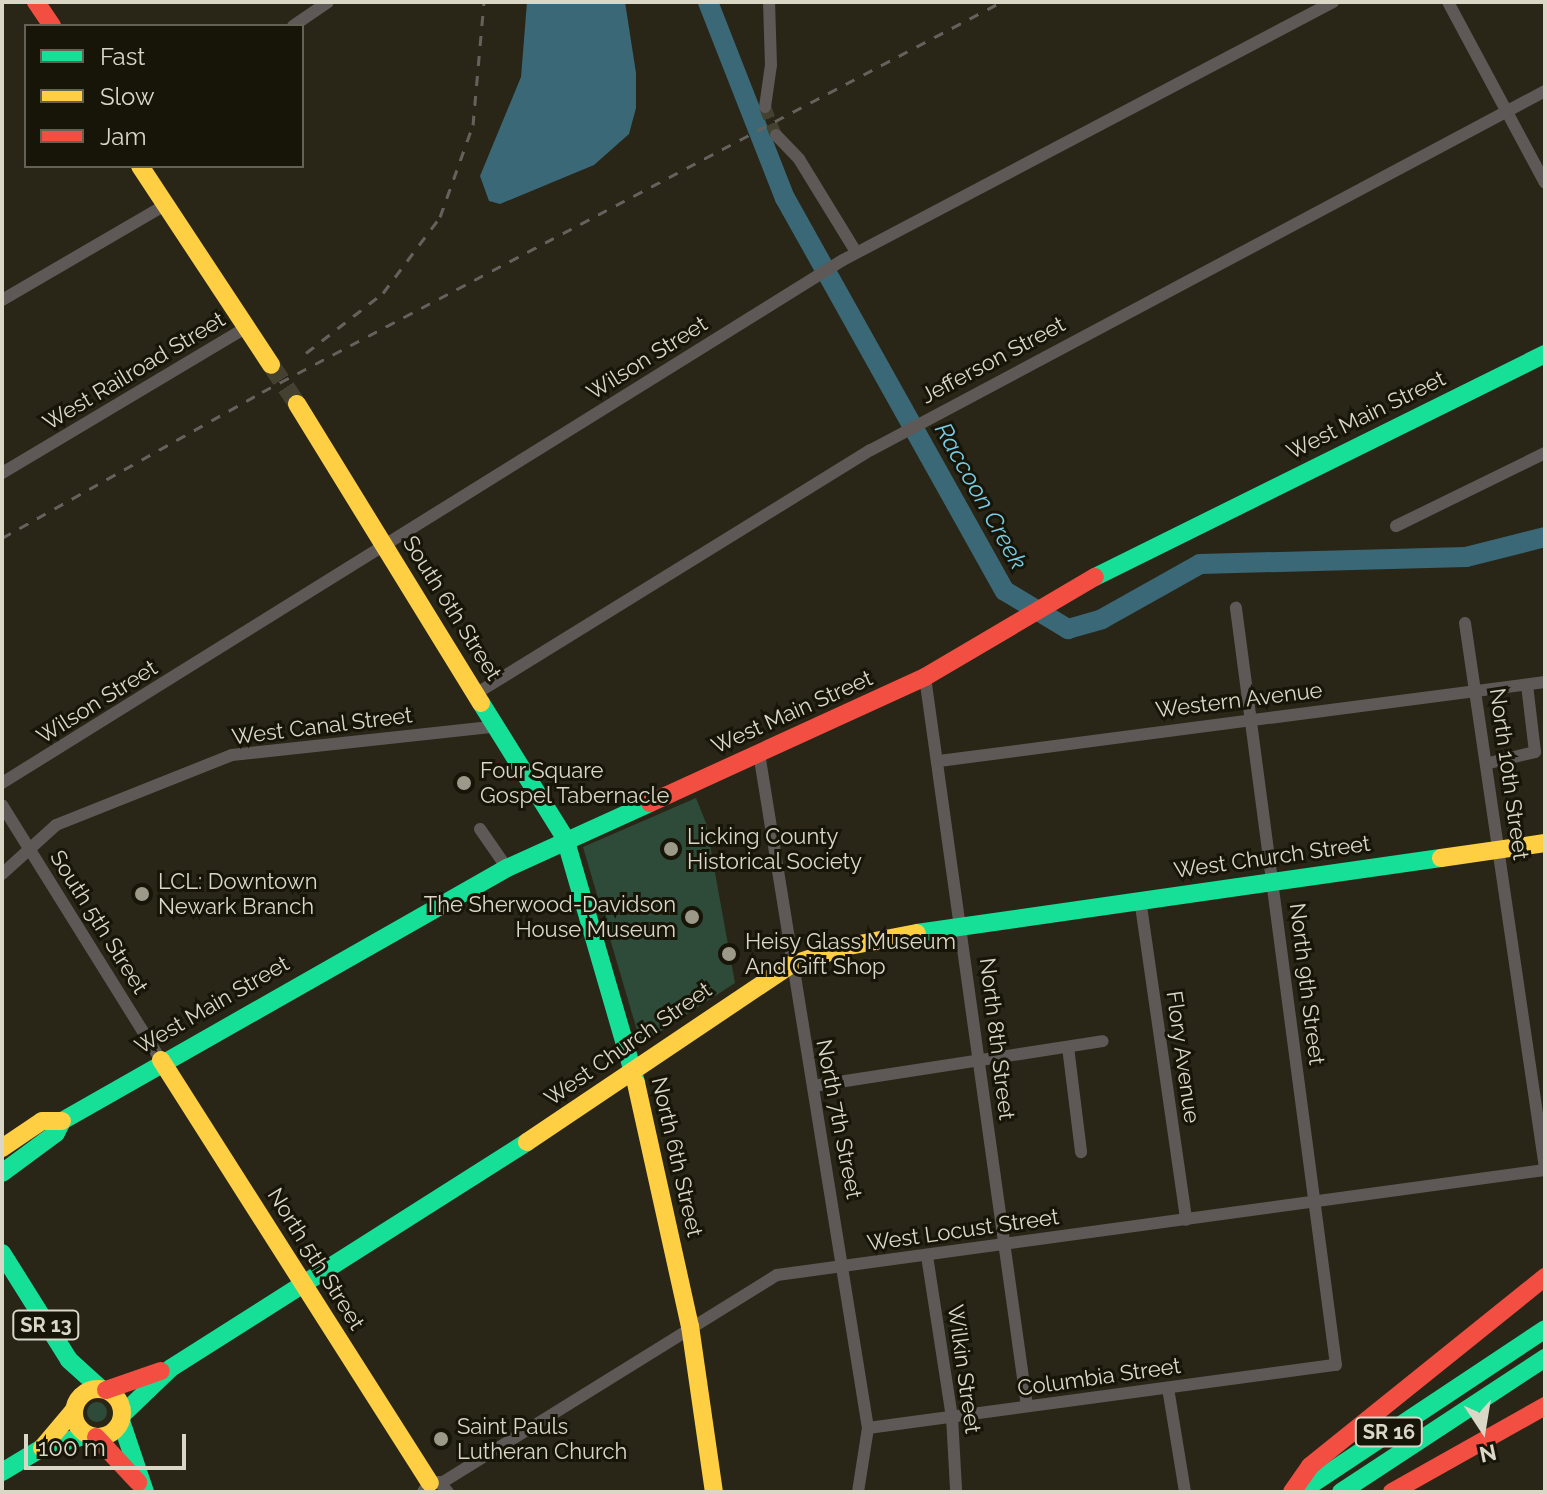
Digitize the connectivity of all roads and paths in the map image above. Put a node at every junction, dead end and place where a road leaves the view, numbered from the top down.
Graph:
1 (36, 2) edge
2 (328, 2) edge
3 (769, 2) edge
4 (1333, 2) edge
5 (1448, 2) edge
6 (51, 24) edge
7 (296, 24) edge
8 (1545, 91) edge
9 (765, 107) tunnel mouth
10 (1507, 111) junction
11 (776, 135) tunnel mouth
12 (141, 168) edge
13 (1545, 183) edge
14 (165, 205) junction
15 (856, 252) junction
16 (2, 300) edge
17 (245, 328) junction
18 (1545, 354) edge
19 (271, 365) tunnel mouth
20 (297, 404) tunnel mouth
21 (1545, 453) edge
22 (2, 473) edge
23 (1396, 526) dead end
24 (386, 546) junction
25 (1236, 608) dead end
26 (1465, 623) dead end
27 (925, 677) junction
28 (1545, 682) edge
29 (1527, 685) junction
30 (1477, 692) junction
31 (477, 693) junction
32 (1252, 718) junction
33 (497, 726) junction
34 (759, 753) junction
35 (939, 761) junction
36 (1489, 763) junction
37 (2, 783) edge
38 (2, 805) edge
39 (480, 829) dead end
40 (565, 838) junction
41 (1545, 843) edge
42 (30, 849) junction
43 (1499, 850) junction
44 (507, 868) junction
45 (2, 874) edge
46 (1273, 882) junction
47 (1140, 899) junction
48 (962, 925) junction
49 (790, 965) junction
50 (1103, 1041) dead end
51 (1068, 1047) junction
52 (161, 1060) junction
53 (980, 1061) junction
54 (633, 1069) junction
55 (813, 1086) junction
56 (62, 1121) junction
57 (2, 1148) edge
58 (1081, 1152) dead end
59 (1545, 1169) edge
60 (2, 1173) edge
61 (1316, 1202) junction
62 (1186, 1220) junction
63 (1004, 1245) junction
64 (2, 1253) edge
65 (927, 1256) junction
66 (844, 1267) junction
67 (2, 1275) edge
68 (1545, 1277) edge
69 (305, 1285) junction
70 (1545, 1313) edge
71 (690, 1326) junction
72 (1545, 1329) edge
73 (1545, 1358) edge
74 (1336, 1365) joint
75 (171, 1368) junction
76 (1479, 1371) junction
77 (1168, 1388) junction
78 (103, 1389) junction
79 (75, 1406) junction
80 (1027, 1406) junction
81 (1545, 1406) edge
82 (952, 1417) junction
83 (122, 1418) junction
84 (1545, 1422) edge
85 (868, 1428) junction
86 (1503, 1430) junction
87 (92, 1436) junction
88 (42, 1448) junction
89 (2, 1472) edge
90 (141, 1487) edge
91 (436, 1487) edge
92 (956, 1489) dead end
93 (714, 1492) edge
94 (858, 1492) edge
95 (1185, 1492) edge
96 (1292, 1492) edge
97 (1300, 1492) edge
98 (1341, 1492) edge
99 (1392, 1492) edge

1 - 6 main road
2 - 7 street
3 - 9 street
4 - 15 street, Wilson Street
5 - 10 street
8 - 10 street, Jefferson Street
10 - 13 street
10 - 31 street, Jefferson Street
11 - 15 street
12 - 14 main road
14 - 16 street
14 - 17 main road
15 - 24 street, Wilson Street
17 - 19 main road
17 - 22 street, West Railroad Street
18 - 27 main road, West Main Street
20 - 24 main road, South 6th Street
21 - 23 street
24 - 31 main road, South 6th Street
24 - 37 street, Wilson Street
25 - 32 street, North 9th Street
26 - 30 street, North 10th Street
27 - 34 main road, West Main Street
27 - 35 street, North 8th Street
28 - 29 street, Western Avenue
29 - 30 street, Western Avenue
29 - 36 street
30 - 32 street, Western Avenue
30 - 36 street, North 10th Street
31 - 33 main road, South 6th Street
32 - 35 street, Western Avenue
32 - 46 street, North 9th Street
33 - 40 main road, South 6th Street
33 - 42 street, West Canal Street
34 - 40 main road, West Main Street
34 - 49 street, North 7th Street
35 - 48 street, North 8th Street
36 - 43 street, North 10th Street
38 - 42 street, South 5th Street
39 - 44 street
40 - 44 main road, West Main Street
40 - 54 main road, North 6th Street
41 - 43 main road, West Church Street
42 - 45 street, West Canal Street
42 - 52 street, South 5th Street
43 - 46 main road, West Church Street
43 - 59 street, North 10th Street
44 - 52 main road, West Main Street
46 - 47 main road, West Church Street
46 - 61 street, North 9th Street
47 - 48 main road, West Church Street
47 - 62 street, Flory Avenue
48 - 49 main road, West Church Street
48 - 53 street, North 8th Street
49 - 54 main road, West Church Street
49 - 55 street, North 7th Street
50 - 51 street
51 - 53 street
51 - 58 street
52 - 56 main road, West Main Street
52 - 69 main road, North 5th Street
53 - 55 street
53 - 63 street, North 8th Street
54 - 69 main road, West Church Street
54 - 71 main road, North 6th Street
55 - 66 street, North 7th Street
56 - 57 main road
56 - 60 main road
59 - 61 street, West Locust Street
61 - 62 street, West Locust Street
61 - 74 street, North 9th Street
62 - 63 street, West Locust Street
63 - 65 street, West Locust Street
63 - 80 street, North 8th Street
64 - 78 main road, SR 13
65 - 66 street, West Locust Street
65 - 82 street, Wilkin Street
66 - 71 street, West Locust Street
66 - 85 street, North 7th Street
67 - 79 main road, SR 13
68 - 96 main road
69 - 75 main road, West Church Street
69 - 91 main road, North 5th Street
70 - 76 main road
71 - 91 street, West Locust Street
71 - 93 main road, North 6th Street
72 - 76 main road, SR 16
73 - 98 main road, SR 16
74 - 77 street, Columbia Street
75 - 78 main road, West Church Street
75 - 83 main road, West Church Street
76 - 97 main road, SR 16
77 - 80 street, Columbia Street
77 - 95 street
78 - 79 main road
78 - 83 main road
79 - 87 main road
79 - 88 main road
80 - 82 street, Columbia Street
81 - 86 main road
82 - 85 street, Columbia Street
82 - 92 street, Wilkin Street
83 - 87 main road
83 - 90 main road
84 - 86 main road
85 - 94 street, North 7th Street
86 - 99 main road
87 - 88 main road
87 - 90 main road
88 - 89 main road

